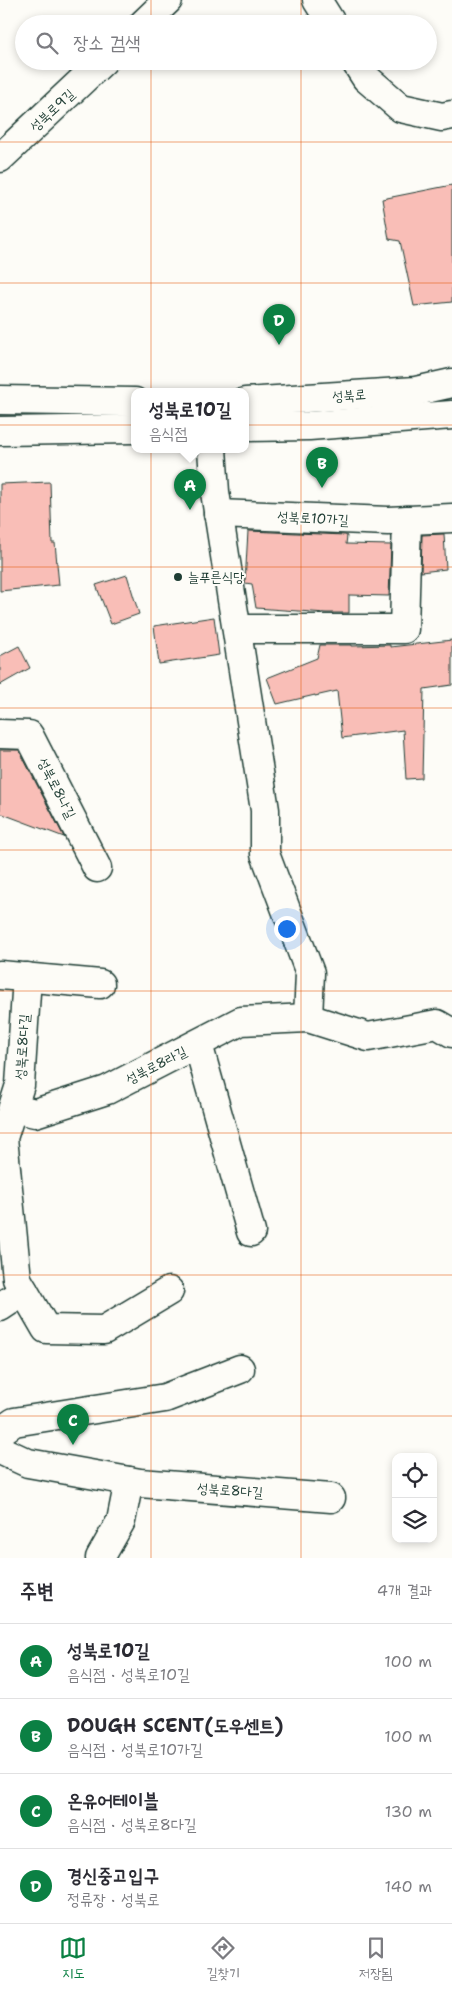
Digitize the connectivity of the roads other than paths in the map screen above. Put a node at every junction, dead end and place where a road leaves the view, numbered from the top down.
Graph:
1 (168, 0) edge
2 (317, 0) edge
3 (152, 15) edge
4 (326, 15) edge
5 (94, 70) edge
6 (361, 70) edge
7 (452, 114) edge
8 (0, 158) edge
9 (452, 383) edge
10 (0, 400) edge
11 (131, 402) edge
12 (249, 402) edge
13 (452, 415) edge
14 (249, 427) edge
15 (131, 429) edge
16 (0, 431) edge
17 (212, 453) edge
18 (218, 514) junction
19 (452, 518) edge
20 (407, 520) junction
21 (238, 629) junction
22 (0, 734) edge
23 (97, 868) dead end
24 (0, 975) edge
25 (27, 977) junction
26 (100, 984) dead end
27 (308, 1018) junction
28 (452, 1033) edge
29 (198, 1044) junction
30 (13, 1108) junction
31 (250, 1232) dead end
32 (24, 1291) junction
33 (169, 1291) dead end
34 (0, 1307) edge
35 (240, 1369) dead end
36 (0, 1432) edge
37 (0, 1450) edge
38 (129, 1481) junction
39 (331, 1498) dead end
40 (100, 1558) edge

1 - 3 street
2 - 4 street
5 - 8 street, 성북로9길
6 - 7 street
9 - 12 street, 성북로
10 - 11 street
13 - 14 street, 성북로
15 - 16 street
17 - 18 street
18 - 20 street, 성북로10가길
18 - 21 street
19 - 20 street, 성북로10가길
20 - 21 street
21 - 27 street
22 - 23 street, 성북로8나길
24 - 25 street
25 - 26 street
25 - 30 street, 성북로8다길
27 - 28 street
27 - 29 street
29 - 30 street, 성북로8라길
29 - 31 street, 성북로8라길
30 - 32 street, 성북로8다길
32 - 33 street, 성북로8다길
32 - 34 street
35 - 36 street
37 - 38 street, 성북로8다길
38 - 39 street, 성북로8다길
38 - 40 street

